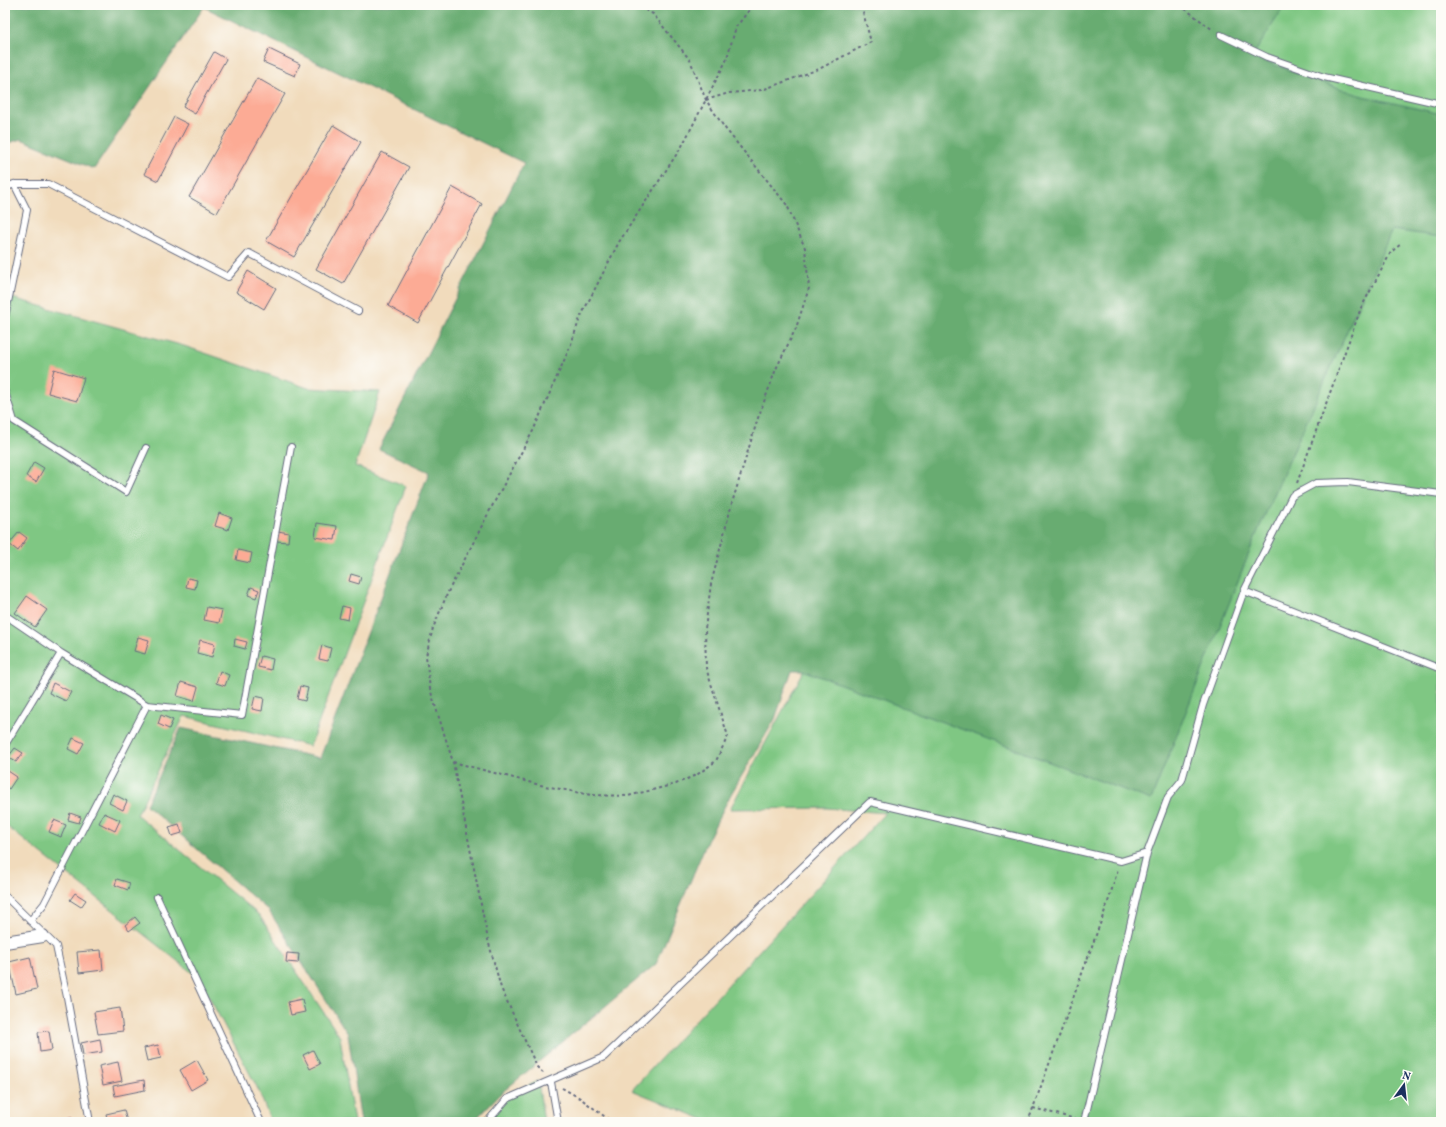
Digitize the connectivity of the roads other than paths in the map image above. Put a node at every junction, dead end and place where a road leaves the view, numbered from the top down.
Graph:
1 (1221, 35) road end
2 (1441, 104) edge
3 (14, 184) junction
4 (5, 188) edge
5 (358, 311) dead end
6 (5, 317) edge
7 (5, 392) edge
8 (291, 447) dead end
9 (146, 448) dead end
10 (1441, 494) edge
11 (1244, 590) junction
12 (5, 616) edge
13 (61, 653) junction
14 (1441, 669) edge
15 (147, 705) junction
16 (5, 745) edge
17 (1148, 853) junction
18 (5, 896) edge
19 (157, 897) dead end
20 (30, 922) junction
21 (43, 936) junction
22 (5, 942) edge
23 (551, 1082) junction
24 (1084, 1121) edge
25 (90, 1122) edge
26 (261, 1122) edge
27 (486, 1122) edge
28 (558, 1122) edge

1 - 2 lane
3 - 4 lane
3 - 5 lane
3 - 6 lane
7 - 9 lane
8 - 15 lane
10 - 11 lane
11 - 14 lane
11 - 17 lane
12 - 13 lane
13 - 15 lane
13 - 16 lane
15 - 20 lane
17 - 23 lane
17 - 24 lane
18 - 20 lane
19 - 26 lane
20 - 21 lane
21 - 22 street
21 - 25 lane
23 - 27 lane
23 - 28 lane

